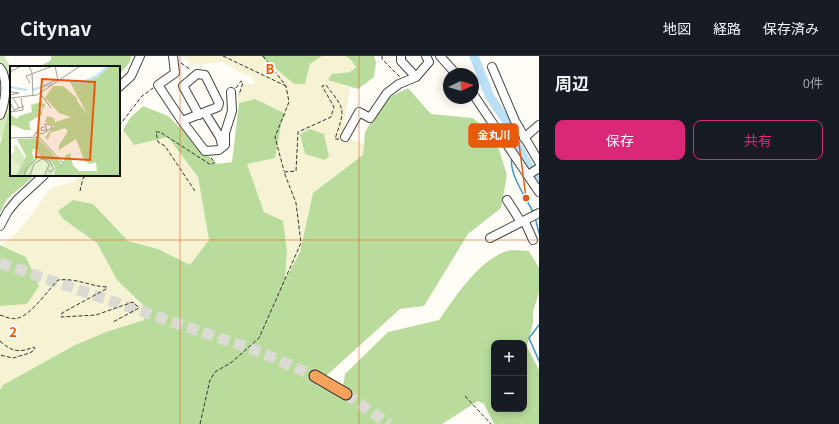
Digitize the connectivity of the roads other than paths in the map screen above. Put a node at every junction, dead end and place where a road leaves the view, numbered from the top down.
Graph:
1 (140, 56) edge
2 (401, 56) edge
3 (426, 56) edge
4 (440, 56) edge
5 (176, 58) edge
6 (492, 67) dead end
7 (0, 68) edge
8 (451, 68) edge
9 (416, 77) junction
10 (120, 86) edge
11 (234, 94) road end
12 (479, 103) edge
13 (202, 114) junction
14 (0, 116) edge
15 (182, 121) junction
16 (539, 125) edge
17 (345, 137) road end
18 (524, 138) junction
19 (222, 149) junction
20 (539, 162) edge
21 (539, 168) edge
22 (529, 175) junction
23 (43, 176) edge
24 (539, 192) edge
25 (507, 200) dead end
26 (531, 218) edge
27 (0, 226) edge
28 (490, 238) dead end
29 (533, 240) dead end
30 (315, 376) tunnel mouth
31 (346, 394) tunnel mouth

1 - 10 street
2 - 9 street
3 - 9 street
4 - 8 street
5 - 15 street
6 - 18 street
7 - 14 street
9 - 17 street
11 - 19 street
12 - 22 street
13 - 13 street
13 - 15 street
13 - 19 street
15 - 19 street
16 - 18 street
18 - 20 street
21 - 22 street
22 - 24 street
23 - 27 street
25 - 26 street
26 - 28 street
26 - 29 street
30 - 31 highway

